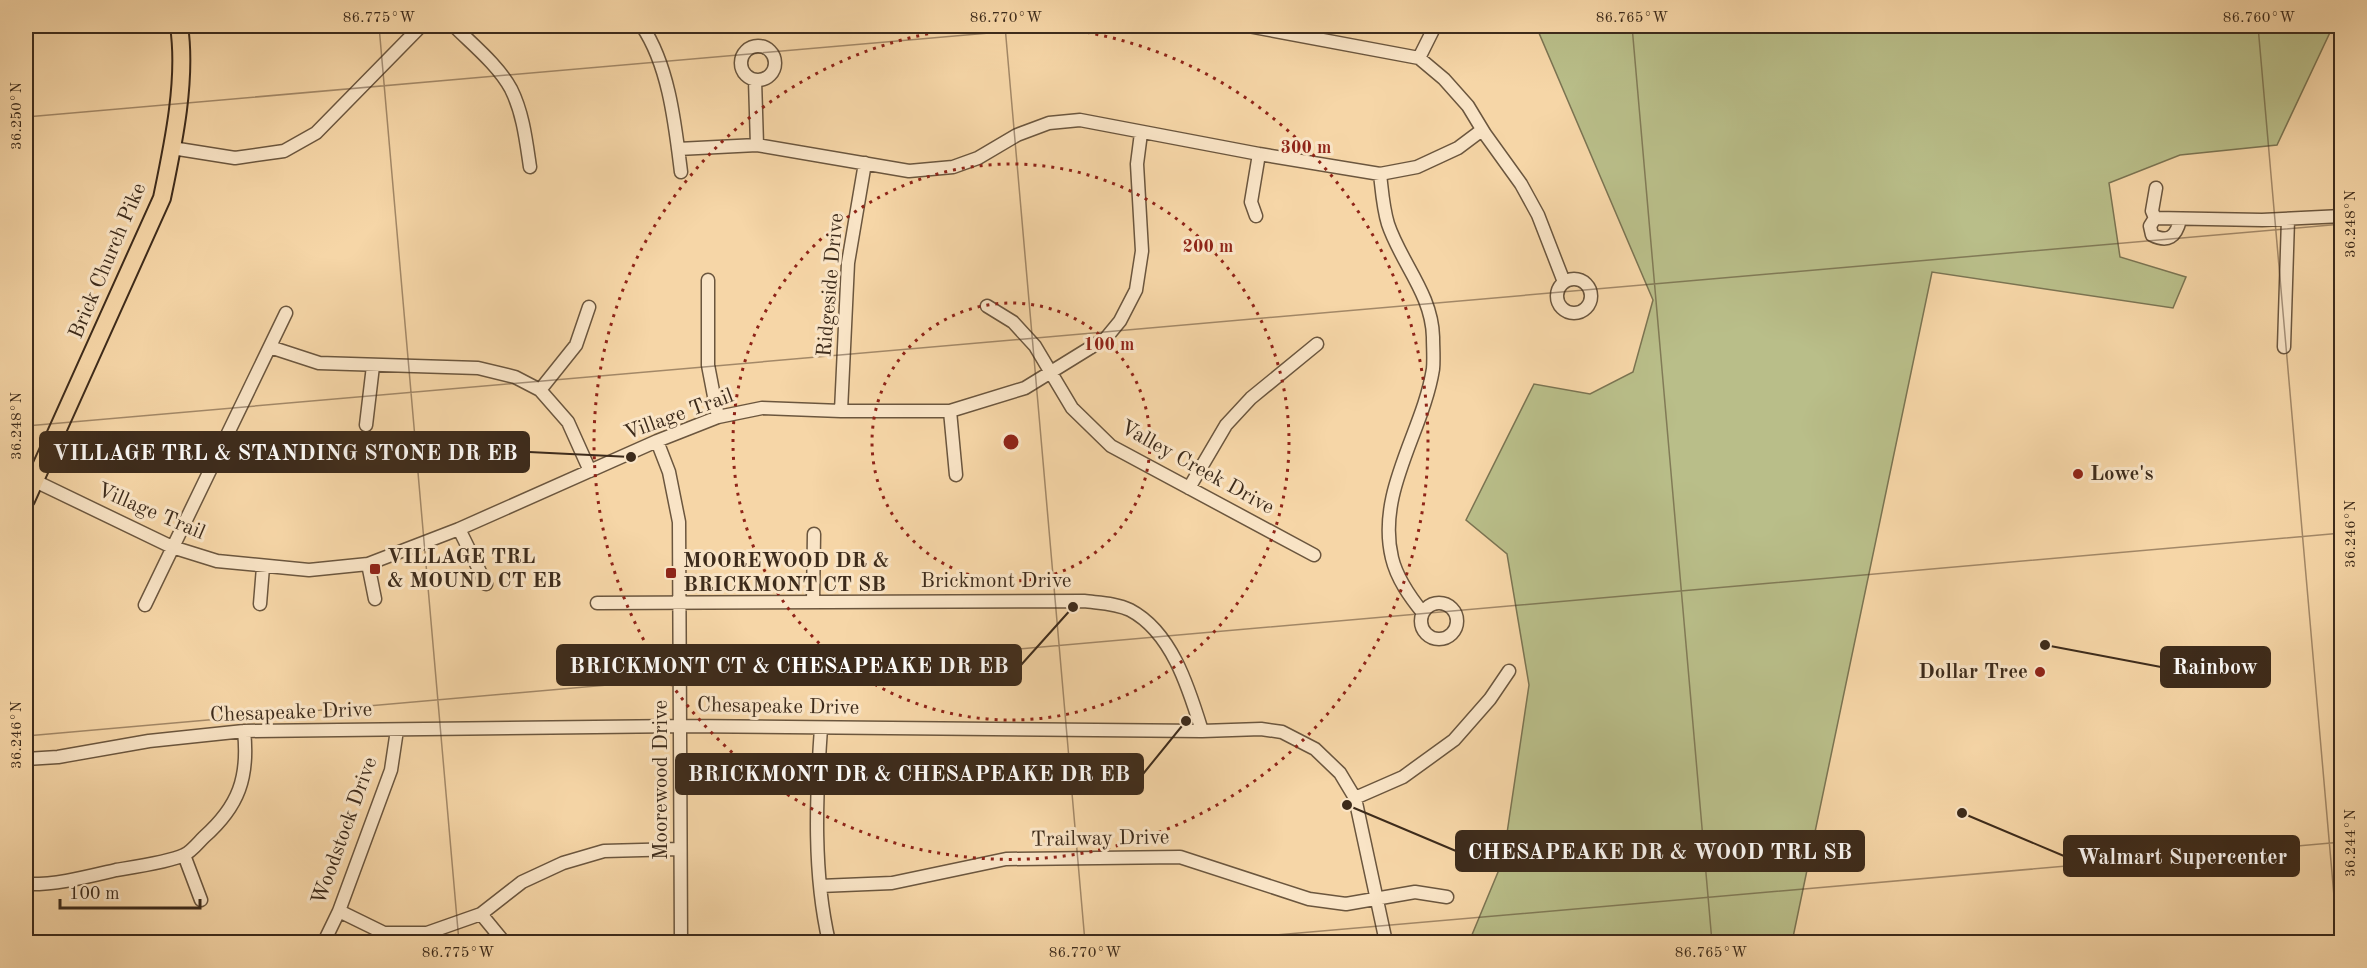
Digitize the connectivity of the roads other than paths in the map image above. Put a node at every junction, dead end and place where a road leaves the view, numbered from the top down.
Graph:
1 (178, 26) edge
2 (422, 26) edge
3 (454, 26) edge
4 (642, 26) edge
5 (1248, 26) edge
6 (1435, 26) edge
7 (1419, 58) junction
8 (755, 80) dead end
9 (1482, 130) junction
10 (1142, 133) junction
11 (757, 145) junction
12 (172, 148) junction
13 (678, 149) junction
14 (1259, 154) junction
15 (865, 163) junction
16 (530, 167) dead end
17 (681, 172) dead end
18 (1380, 174) junction
19 (2156, 188) dead end
20 (1256, 216) dead end
21 (2342, 216) edge
22 (2155, 218) junction
23 (2288, 219) junction
24 (2180, 220) junction
25 (708, 280) dead end
26 (1564, 282) dead end
27 (987, 306) dead end
28 (589, 308) dead end
29 (286, 314) dead end
30 (1317, 344) dead end
31 (270, 346) junction
32 (2284, 347) dead end
33 (373, 366) junction
34 (1052, 373) junction
35 (540, 390) junction
36 (841, 411) junction
37 (950, 411) junction
38 (718, 417) junction
39 (366, 425) dead end
40 (657, 441) junction
41 (590, 471) junction
42 (956, 475) dead end
43 (35, 481) junction
44 (1190, 488) junction
45 (26, 500) edge
46 (459, 529) junction
47 (814, 534) dead end
48 (172, 547) junction
49 (1314, 555) dead end
50 (368, 564) junction
51 (263, 567) junction
52 (486, 584) dead end
53 (375, 599) dead end
54 (813, 601) junction
55 (680, 602) junction
56 (597, 603) dead end
57 (260, 604) dead end
58 (146, 605) dead end
59 (1423, 613) dead end
60 (1509, 671) dead end
61 (681, 726) junction
62 (821, 728) junction
63 (397, 730) junction
64 (244, 731) junction
65 (1202, 731) junction
66 (26, 759) edge
67 (1355, 798) junction
68 (680, 849) junction
69 (184, 855) junction
70 (26, 884) edge
71 (820, 886) junction
72 (1447, 897) dead end
73 (201, 900) dead end
74 (1376, 900) junction
75 (339, 911) junction
76 (481, 914) junction
77 (324, 942) edge
78 (504, 942) edge
79 (681, 942) edge
80 (829, 942) edge
81 (1386, 942) edge

1 - 12 main road, Brick Church Pike
2 - 12 street
3 - 16 street
4 - 13 street
5 - 7 street
6 - 7 street
7 - 9 street
8 - 11 street
9 - 18 street
9 - 26 street
10 - 14 street
10 - 15 street
10 - 34 street, Village Trail
11 - 13 street
11 - 15 street
12 - 43 main road, Brick Church Pike
13 - 17 street
14 - 18 street
14 - 20 street
15 - 36 street, Ridgeside Drive
18 - 59 street
19 - 22 street
21 - 23 street
22 - 24 street
22 - 24 street
23 - 24 street
23 - 32 street
25 - 38 street
27 - 34 street, Valley Creek Drive
28 - 35 street
29 - 31 street
30 - 44 street
31 - 33 street
31 - 48 street
33 - 35 street
33 - 39 street
34 - 37 street, Village Trail
34 - 44 street, Valley Creek Drive
35 - 41 street
36 - 37 street, Village Trail
36 - 38 street, Village Trail
37 - 42 street
38 - 40 street, Village Trail
40 - 41 street, Village Trail
40 - 55 street, Moorewood Drive
41 - 46 street, Village Trail
43 - 45 main road, Brick Church Pike
43 - 48 street, Village Trail
44 - 49 street, Valley Creek Drive
46 - 50 street, Village Trail
46 - 52 street
47 - 54 street
48 - 51 street, Village Trail
48 - 58 street
50 - 51 street, Village Trail
50 - 53 street
51 - 57 street
54 - 55 street, Brickmont Drive
54 - 65 street, Brickmont Drive
55 - 56 street, Brickmont Drive
55 - 61 street, Moorewood Drive
60 - 67 street
61 - 62 street, Chesapeake Drive
61 - 63 street, Chesapeake Drive
61 - 68 street, Moorewood Drive
62 - 65 street, Chesapeake Drive
62 - 71 street
63 - 64 street, Chesapeake Drive
63 - 75 street, Woodstock Drive
64 - 66 street, Chesapeake Drive
64 - 69 street
65 - 67 street, Chesapeake Drive
67 - 74 street, Chesapeake Drive
68 - 76 street
68 - 79 street, Moorewood Drive
69 - 70 street
69 - 73 street
71 - 74 street, Trailway Drive
71 - 80 street
72 - 74 street, Trailway Drive
74 - 81 street, Chesapeake Drive
75 - 76 street
75 - 77 street, Woodstock Drive
76 - 78 street

